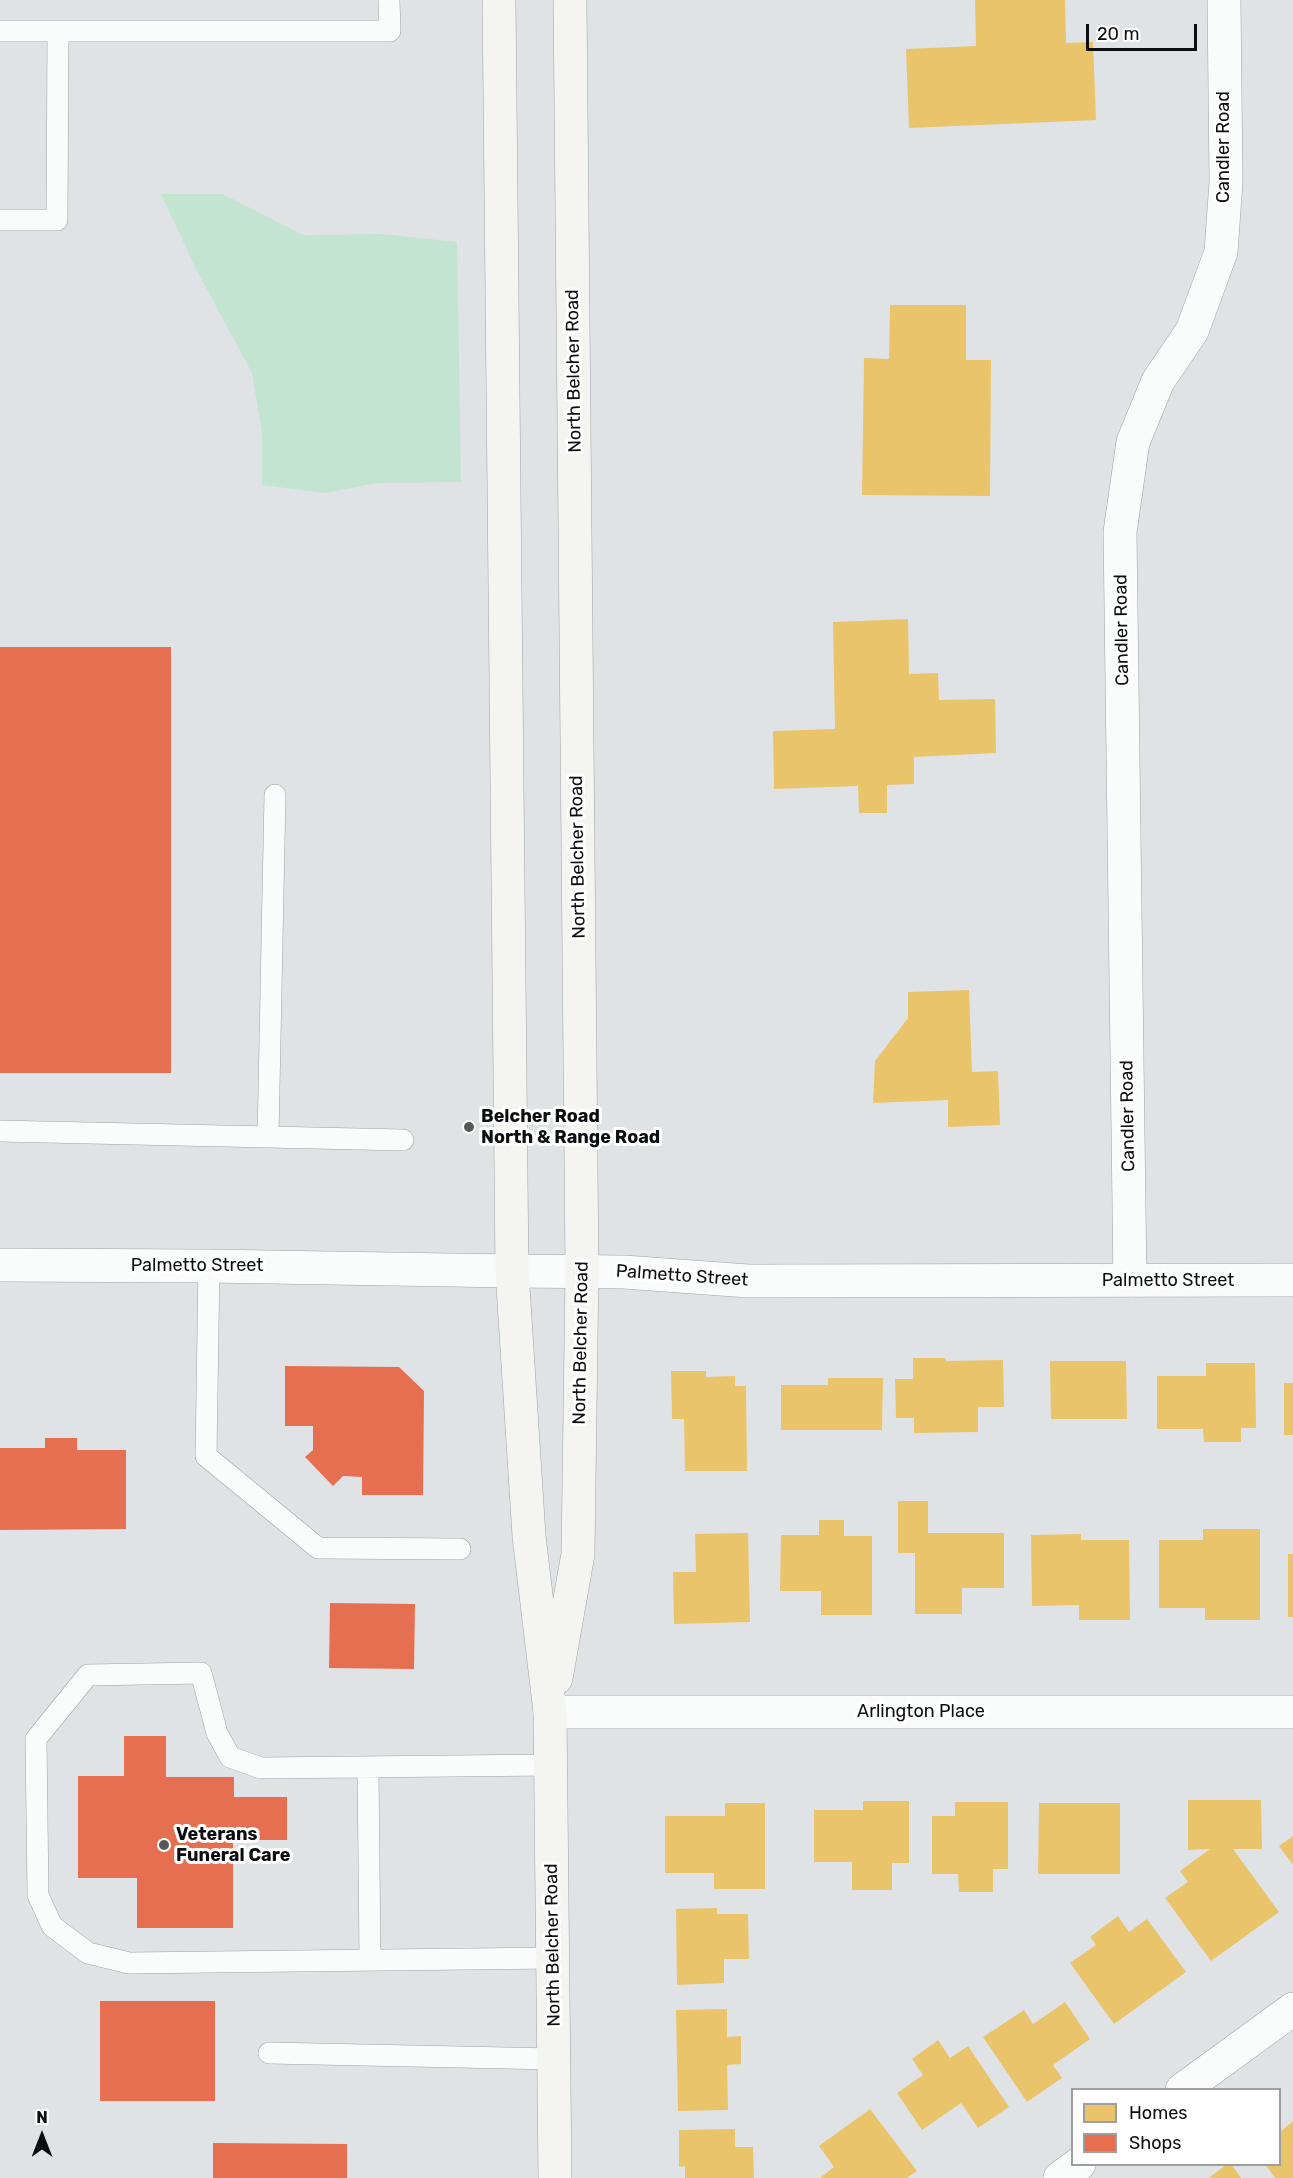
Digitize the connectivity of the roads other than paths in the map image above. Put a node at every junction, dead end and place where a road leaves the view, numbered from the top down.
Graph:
1 (389, 0) edge
2 (499, 0) edge
3 (570, 0) edge
4 (1224, 0) edge
5 (0, 31) edge
6 (58, 32) junction
7 (0, 220) edge
8 (275, 795) dead end
9 (0, 1131) edge
10 (268, 1137) junction
11 (403, 1140) dead end
12 (0, 1265) edge
13 (209, 1266) junction
14 (582, 1270) junction
15 (512, 1271) junction
16 (1130, 1281) junction
17 (1293, 1281) edge
18 (460, 1549) dead end
19 (550, 1712) junction
20 (1293, 1712) edge
21 (551, 1765) junction
22 (368, 1768) junction
23 (553, 1958) junction
24 (370, 1959) junction
25 (1293, 2009) edge
26 (269, 2053) dead end
27 (554, 2059) junction
28 (1185, 2088) edge
29 (1076, 2166) edge
30 (555, 2178) edge
31 (1060, 2178) edge

1 - 6 lane
2 - 15 main road, North Belcher Road
3 - 14 main road, North Belcher Road
4 - 16 street, Candler Road
5 - 6 lane
6 - 7 lane
8 - 10 lane
9 - 10 lane
10 - 11 lane
12 - 13 street, Palmetto Street
13 - 15 street, Palmetto Street
13 - 18 lane
14 - 15 street, Palmetto Street
14 - 16 street, Palmetto Street
14 - 19 main road, North Belcher Road
15 - 19 main road, North Belcher Road
16 - 17 street, Palmetto Street
19 - 20 street, Arlington Place
19 - 21 main road, North Belcher Road
21 - 22 lane
21 - 23 main road, North Belcher Road
22 - 24 lane
22 - 24 lane
23 - 24 lane
23 - 27 main road, North Belcher Road
25 - 28 street
26 - 27 lane
27 - 30 main road, North Belcher Road
29 - 31 street

